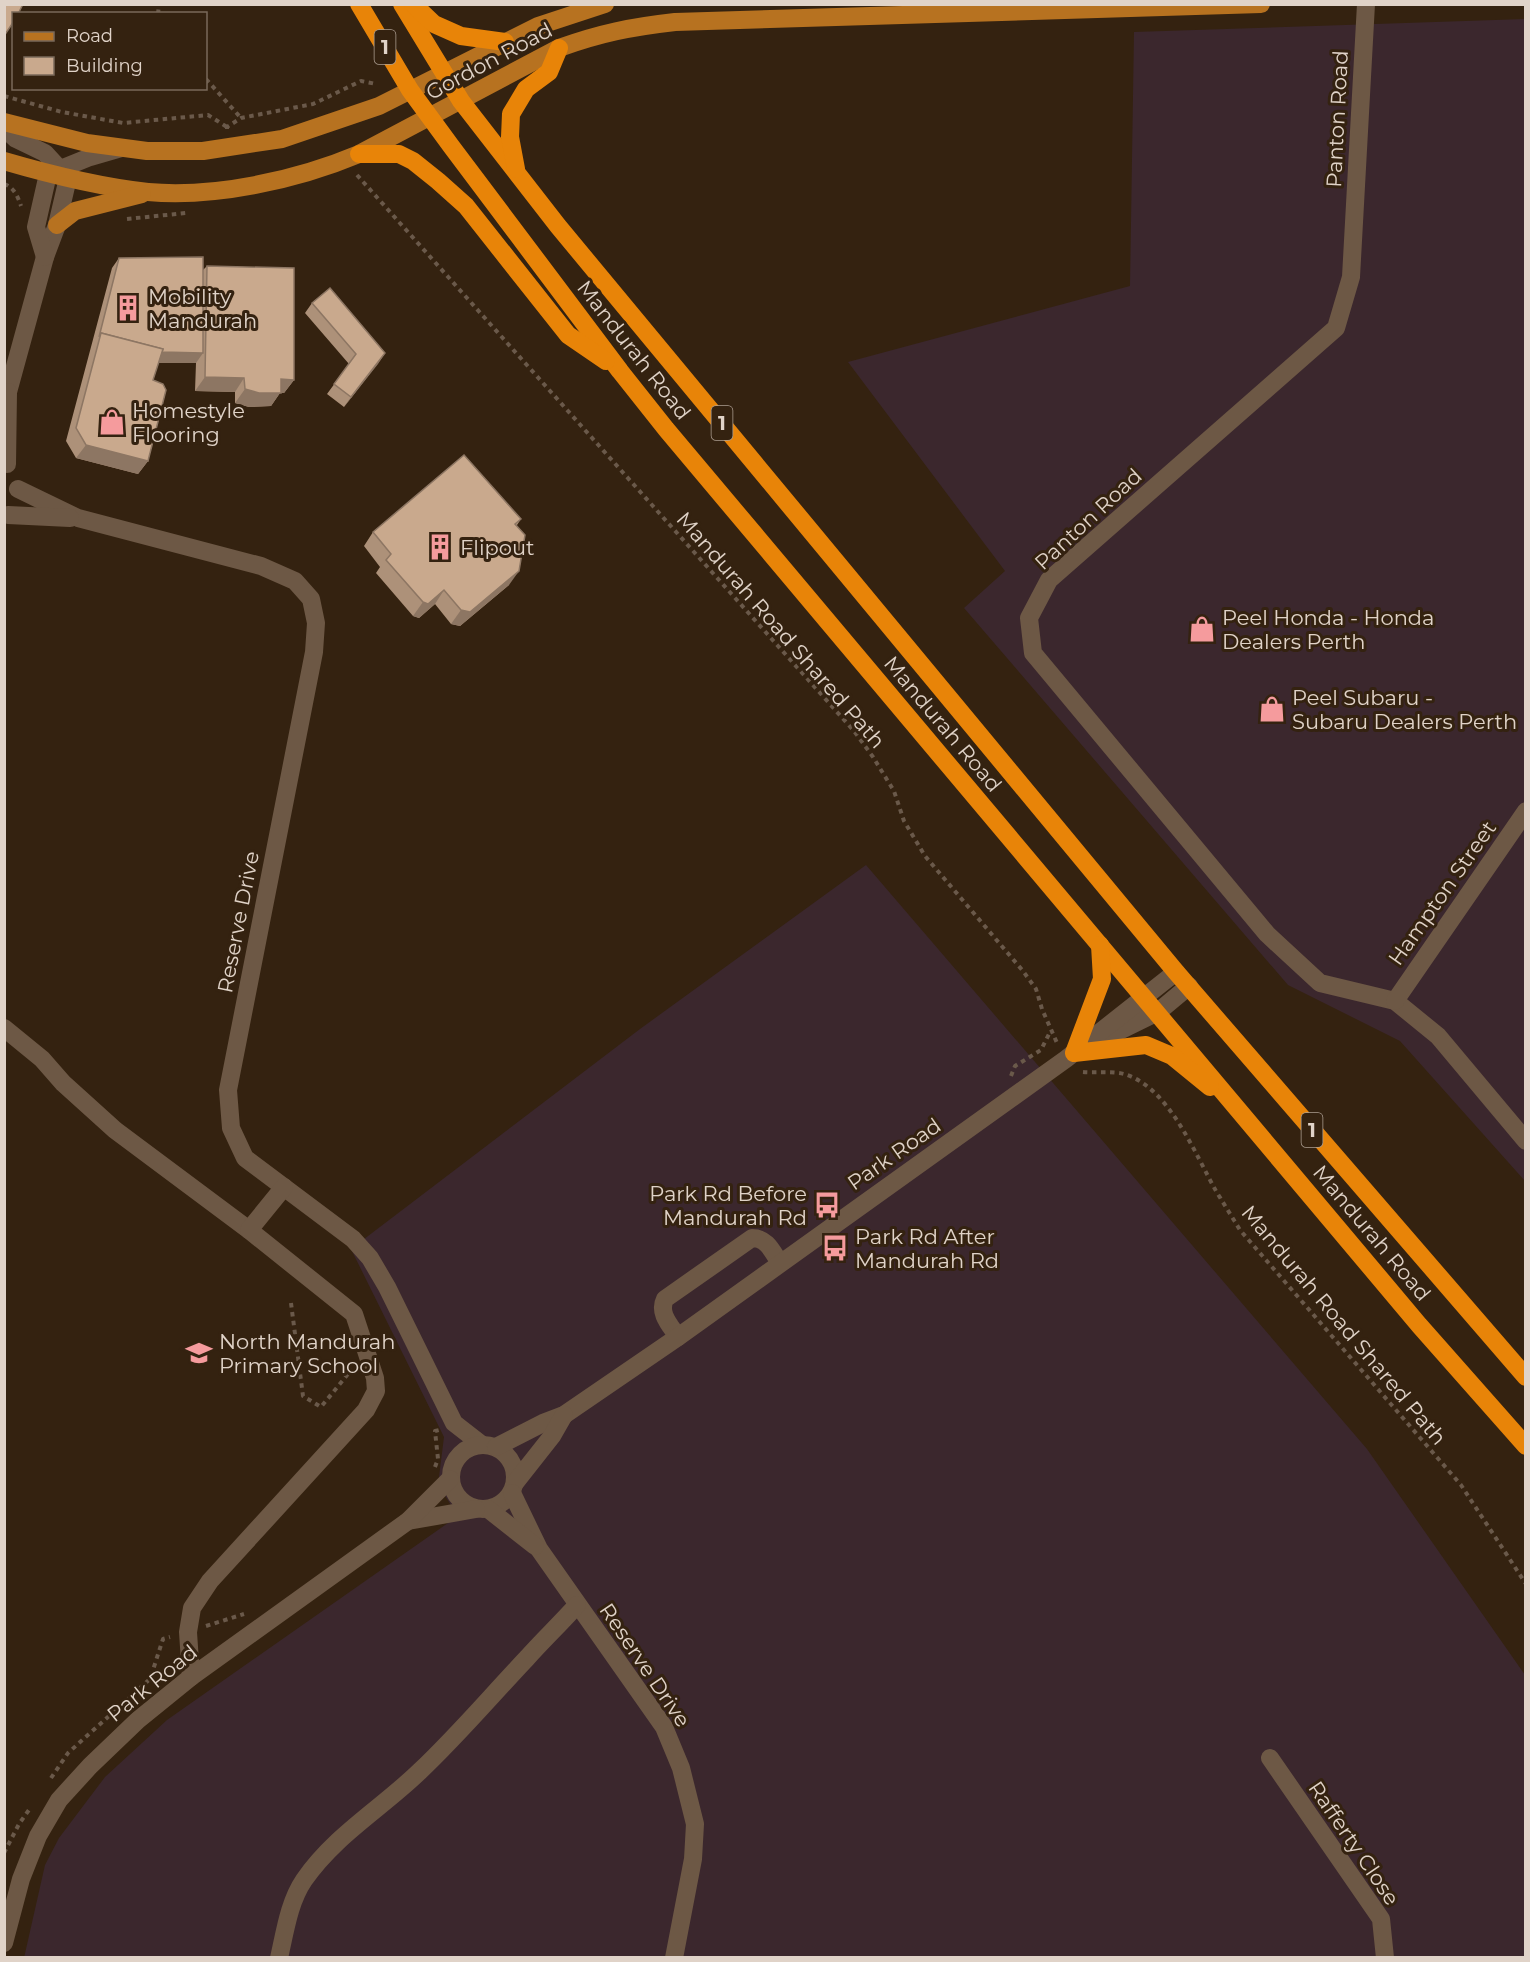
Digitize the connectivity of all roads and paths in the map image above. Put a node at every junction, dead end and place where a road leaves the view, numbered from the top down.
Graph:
1 (359, 4) edge
2 (402, 4) edge
3 (413, 4) edge
4 (604, 4) edge
5 (1261, 4) edge
6 (1366, 4) edge
7 (962, 9) edge
8 (827, 11) edge
9 (504, 42) junction
10 (560, 48) junction
11 (443, 74) junction
12 (207, 80) edge
13 (376, 84) dead end
14 (410, 90) junction
15 (4, 96) edge
16 (461, 101) junction
17 (430, 118) junction
18 (4, 122) edge
19 (227, 126) dead end
20 (4, 128) edge
21 (121, 148) junction
22 (359, 154) junction
23 (4, 161) edge
24 (517, 173) junction
25 (58, 174) junction
26 (368, 175) dead end
27 (149, 192) junction
28 (197, 212) dead end
29 (118, 219) dead end
30 (57, 225) junction
31 (45, 257) junction
32 (620, 371) junction
33 (6, 396) edge
34 (6, 463) edge
35 (18, 489) junction
36 (6, 517) edge
37 (78, 518) junction
38 (1526, 811) edge
39 (1100, 945) junction
40 (1176, 972) junction
41 (1189, 986) junction
42 (1145, 997) junction
43 (1395, 1001) junction
44 (1158, 1012) junction
45 (4, 1028) edge
46 (1070, 1056) junction
47 (1244, 1116) junction
48 (1526, 1141) edge
49 (284, 1187) junction
50 (249, 1230) junction
51 (780, 1263) junction
52 (291, 1303) dead end
53 (678, 1337) junction
54 (366, 1352) junction
55 (1526, 1377) edge
56 (564, 1415) junction
57 (453, 1423) junction
58 (489, 1446) junction
59 (1526, 1446) edge
60 (452, 1472) junction
61 (513, 1488) junction
62 (482, 1509) junction
63 (408, 1521) junction
64 (539, 1549) junction
65 (1526, 1584) edge
66 (577, 1605) junction
67 (191, 1677) junction
68 (1270, 1758) dead end
69 (4, 1943) edge
70 (279, 1958) edge
71 (674, 1958) edge
72 (1384, 1958) edge

1 - 14 highway, Mandurah Road / 1
2 - 11 highway, Mandurah Road / 1
3 - 9 highway
4 - 9 main road, Gordon Road
5 - 7 main road, Gordon Road
6 - 43 street, Panton Road
7 - 8 main road, Gordon Road
8 - 10 main road, Gordon Road
9 - 11 main road, Gordon Road
10 - 16 main road, Gordon Road
10 - 24 highway
11 - 14 main road, Gordon Road
11 - 16 highway, Mandurah Road / 1
12 - 13 path
14 - 17 highway, Mandurah Road / 1
14 - 21 main road, Gordon Road
15 - 19 path
16 - 17 main road, Gordon Road
16 - 24 highway, Mandurah Road / 1
17 - 22 main road, Gordon Road
17 - 32 highway, Mandurah Road / 1
18 - 21 main road, Gordon Road
20 - 25 street
21 - 25 street
22 - 27 main road, Gordon Road
22 - 32 highway
23 - 25 main road, Gordon Road
24 - 40 highway, Mandurah Road / 1
25 - 27 main road, Gordon Road
25 - 30 street
25 - 31 street
26 - 46 path, Mandurah Road Shared Path
27 - 30 main road
28 - 29 path
30 - 31 street
31 - 33 street
32 - 39 highway, Mandurah Road / 1
33 - 34 street
34 - 35 street
35 - 36 street
35 - 37 street, Reserve Drive
36 - 37 street, Reserve Drive
37 - 49 street, Reserve Drive
38 - 43 street, Hampton Street
39 - 42 highway, Mandurah Road / 1
39 - 46 highway
40 - 41 highway, Mandurah Road / 1
40 - 42 street, Park Road
41 - 44 street, Park Road
41 - 55 highway, Mandurah Road / 1
42 - 44 highway, Mandurah Road / 1
42 - 46 street, Park Road
43 - 48 street, Panton Road
44 - 46 street, Park Road
44 - 47 highway, Mandurah Road / 1
45 - 50 street
46 - 47 highway
46 - 51 street, Park Road
46 - 65 path, Mandurah Road Shared Path
47 - 59 highway, Mandurah Road / 1
49 - 50 street
49 - 57 street, Reserve Drive
50 - 54 street
51 - 53 street, Park Road
51 - 53 street
52 - 54 path
53 - 56 street, Park Road
54 - 67 street
56 - 58 street, Park Road
56 - 61 street, Park Road
57 - 58 street, Reserve Drive
57 - 60 street, Reserve Drive
58 - 60 street
58 - 61 street
60 - 62 street
60 - 63 street, Park Road
61 - 62 street
61 - 64 street, Reserve Drive
62 - 63 street, Park Road
62 - 64 street, Reserve Drive
63 - 67 street, Park Road
64 - 66 street, Reserve Drive
66 - 70 street
66 - 71 street, Reserve Drive
67 - 69 street, Park Road
68 - 72 street, Rafferty Close

